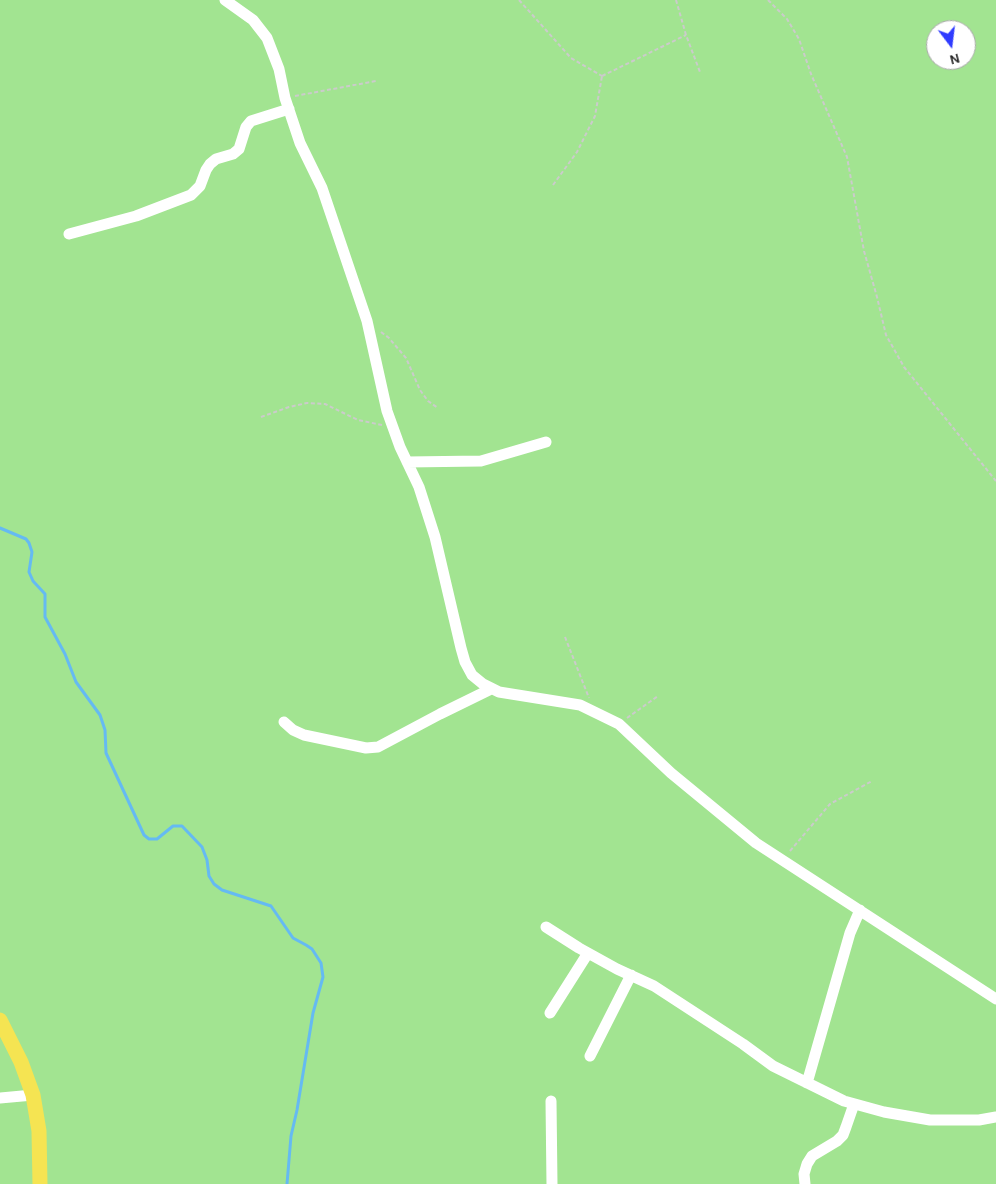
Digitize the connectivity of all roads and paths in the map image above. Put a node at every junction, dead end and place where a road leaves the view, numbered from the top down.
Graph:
1 (225, 0) edge
2 (519, 0) edge
3 (676, 0) edge
4 (768, 0) edge
5 (686, 35) junction
6 (700, 72) dead end
7 (602, 76) junction
8 (376, 81) dead end
9 (287, 103) junction
10 (553, 185) dead end
11 (69, 234) dead end
12 (367, 322) junction
13 (438, 408) dead end
14 (261, 417) dead end
15 (392, 426) junction
16 (546, 442) dead end
17 (407, 462) junction
18 (996, 481) edge
19 (565, 637) dead end
20 (492, 689) junction
21 (658, 696) dead end
22 (594, 711) junction
23 (284, 722) dead end
24 (619, 724) junction
25 (872, 781) dead end
26 (783, 860) junction
27 (860, 910) junction
28 (546, 926) dead end
29 (588, 953) junction
30 (630, 975) junction
31 (996, 999) edge
32 (550, 1013) dead end
33 (0, 1020) edge
34 (590, 1056) dead end
35 (807, 1083) junction
36 (33, 1095) junction
37 (0, 1098) edge
38 (551, 1102) dead end
39 (854, 1104) junction
40 (996, 1117) edge
41 (40, 1184) edge
42 (552, 1184) edge
43 (805, 1184) edge

1 - 9 street
2 - 7 path
3 - 5 path
4 - 18 path
5 - 6 path
5 - 7 path
7 - 10 path
8 - 9 path
9 - 11 street
9 - 12 street
12 - 13 path
12 - 15 street
14 - 15 path
15 - 17 street
16 - 17 street
17 - 20 street
19 - 22 path
20 - 22 street
20 - 23 street
21 - 24 path
22 - 24 street
24 - 26 street
25 - 26 path
26 - 27 street
27 - 31 street
27 - 35 street
28 - 29 street
29 - 30 street
29 - 32 street
30 - 34 street
30 - 35 street
33 - 36 main road
35 - 39 street
36 - 37 street
36 - 41 main road
38 - 42 street
39 - 40 street
39 - 43 street

